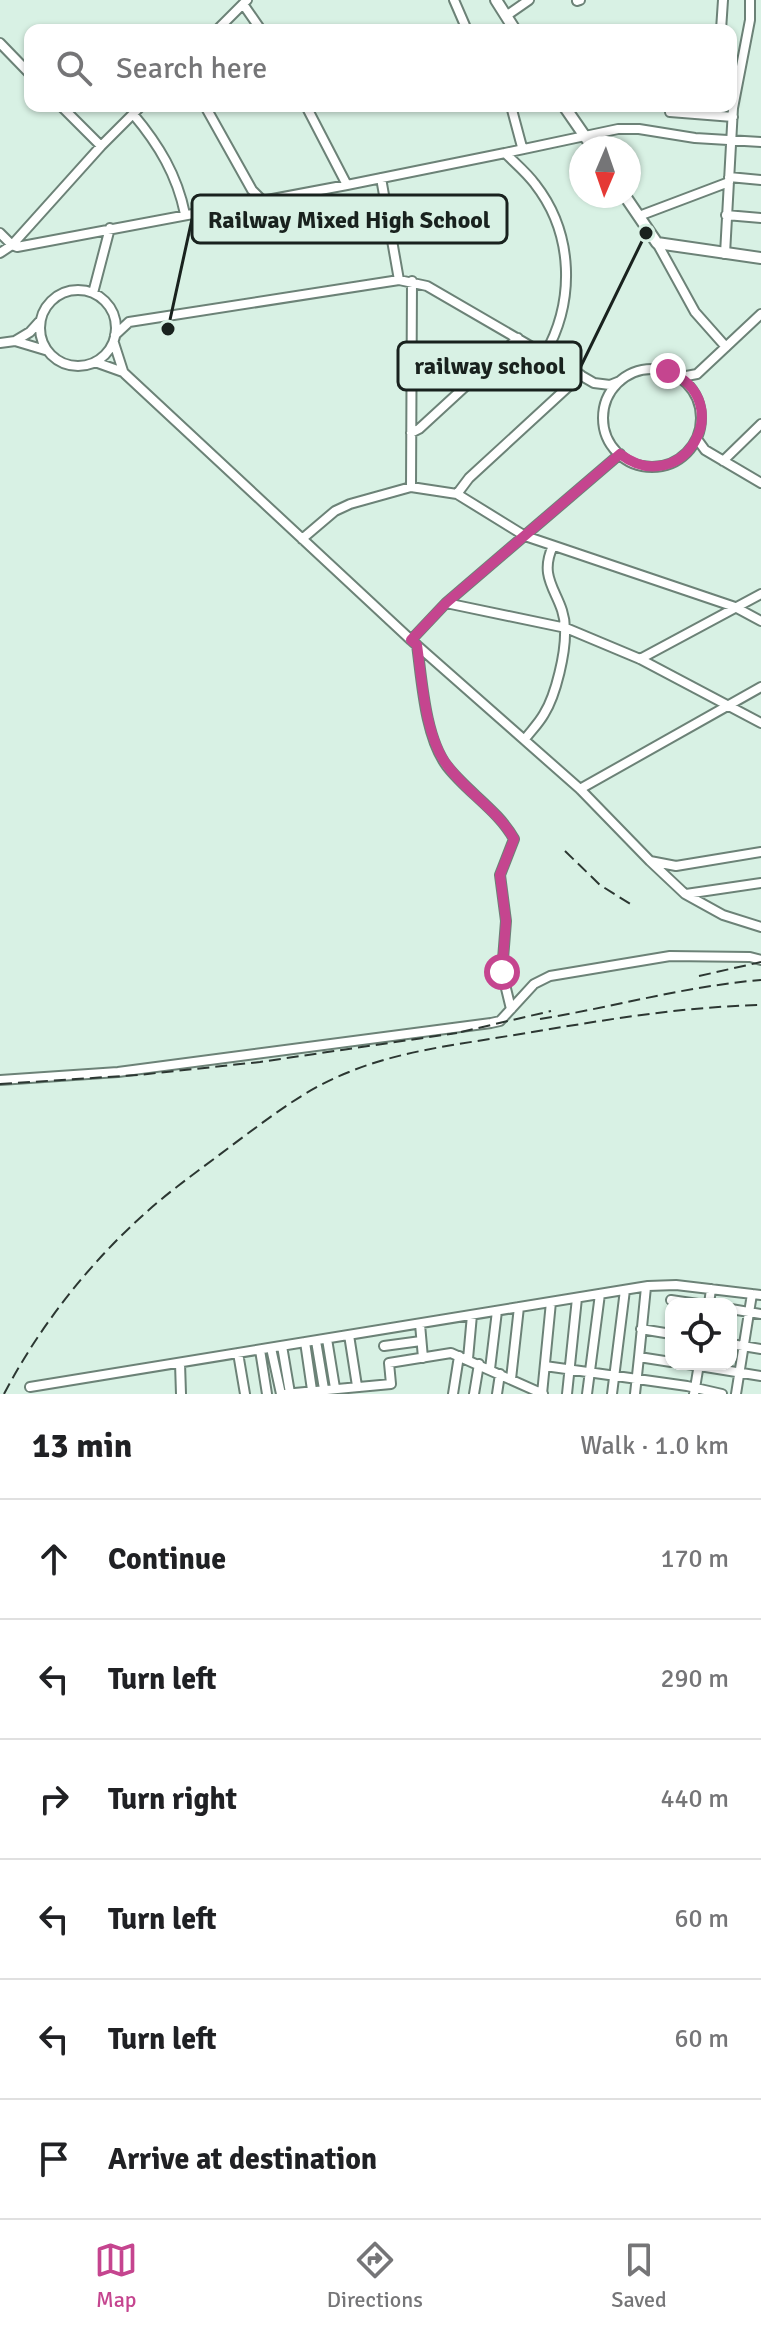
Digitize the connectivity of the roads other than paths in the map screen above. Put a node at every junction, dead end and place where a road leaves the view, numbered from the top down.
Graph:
1 (454, 0) edge
2 (496, 0) edge
3 (529, 0) edge
4 (723, 0) edge
5 (750, 0) edge
6 (245, 2) edge
7 (506, 16) junction
8 (223, 24) edge
9 (258, 24) edge
10 (464, 24) edge
11 (511, 24) edge
12 (721, 24) edge
13 (0, 43) edge
14 (24, 68) edge
15 (737, 94) edge
16 (67, 112) edge
17 (208, 112) edge
18 (309, 112) edge
19 (513, 112) edge
20 (568, 112) edge
21 (670, 112) dead end
22 (734, 112) edge
23 (133, 114) joint
24 (733, 117) junction
25 (584, 136) edge
26 (589, 136) edge
27 (731, 138) junction
28 (569, 140) edge
29 (761, 142) edge
30 (101, 146) junction
31 (522, 147) junction
32 (505, 153) junction
33 (381, 178) junction
34 (729, 179) junction
35 (761, 180) edge
36 (347, 185) junction
37 (262, 200) junction
38 (633, 208) edge
39 (185, 214) junction
40 (726, 215) junction
41 (639, 216) junction
42 (761, 218) edge
43 (110, 228) junction
44 (0, 233) edge
45 (657, 243) junction
46 (12, 245) junction
47 (0, 253) edge
48 (725, 254) junction
49 (761, 258) edge
50 (399, 280) junction
51 (412, 281) junction
52 (93, 293) junction
53 (113, 313) junction
54 (761, 314) edge
55 (40, 321) junction
56 (129, 322) junction
57 (115, 338) junction
58 (518, 338) junction
59 (15, 341) junction
60 (0, 343) edge
61 (726, 347) junction
62 (45, 350) junction
63 (545, 354) junction
64 (95, 362) junction
65 (123, 372) junction
66 (697, 374) junction
67 (581, 375) junction
68 (680, 377) junction
69 (620, 381) junction
70 (594, 383) junction
71 (694, 391) junction
72 (606, 402) junction
73 (761, 424) edge
74 (411, 433) junction
75 (697, 439) junction
76 (690, 450) junction
77 (705, 450) junction
78 (620, 454) junction
79 (723, 461) junction
80 (761, 483) edge
81 (411, 487) junction
82 (457, 494) junction
83 (525, 536) junction
84 (302, 539) junction
85 (553, 546) junction
86 (761, 594) edge
87 (446, 603) junction
88 (735, 607) junction
89 (761, 621) edge
90 (566, 628) junction
91 (414, 642) junction
92 (640, 659) junction
93 (761, 687) edge
94 (729, 706) junction
95 (761, 723) edge
96 (525, 739) junction
97 (580, 789) junction
98 (761, 852) edge
99 (650, 861) junction
100 (761, 883) edge
101 (685, 894) junction
102 (761, 927) edge
103 (761, 960) edge
104 (511, 1009) junction
105 (0, 1080) edge
106 (646, 1287) junction
107 (711, 1289) junction
108 (625, 1290) junction
109 (600, 1294) junction
110 (757, 1295) edge
111 (577, 1298) junction
112 (710, 1298) edge
113 (551, 1302) junction
114 (519, 1307) junction
115 (737, 1310) edge
116 (497, 1311) junction
117 (749, 1312) junction
118 (761, 1314) edge
119 (472, 1315) junction
120 (420, 1324) junction
121 (641, 1329) junction
122 (665, 1333) edge
123 (349, 1335) junction
124 (327, 1339) junction
125 (316, 1341) junction
126 (421, 1341) junction
127 (305, 1342) junction
128 (737, 1345) edge
129 (282, 1346) junction
130 (384, 1346) dead end
131 (743, 1346) junction
132 (271, 1348) junction
133 (761, 1349) edge
134 (260, 1350) junction
135 (238, 1353) junction
136 (639, 1357) junction
137 (423, 1358) junction
138 (463, 1358) junction
139 (665, 1361) edge
140 (180, 1363) junction
141 (479, 1364) junction
142 (545, 1366) junction
143 (490, 1369) junction
144 (570, 1369) junction
145 (698, 1370) edge
146 (724, 1370) edge
147 (590, 1372) junction
148 (739, 1373) junction
149 (500, 1374) junction
150 (615, 1375) junction
151 (761, 1376) edge
152 (511, 1379) junction
153 (636, 1379) junction
154 (357, 1386) junction
155 (30, 1387) dead end
156 (335, 1388) junction
157 (324, 1389) junction
158 (520, 1389) edge
159 (312, 1390) junction
160 (694, 1391) edge
161 (181, 1394) edge
162 (245, 1394) edge
163 (267, 1394) edge
164 (285, 1394) edge
165 (453, 1394) edge
166 (474, 1394) edge
167 (497, 1394) edge
168 (542, 1394) edge
169 (567, 1394) edge
170 (587, 1394) edge
171 (612, 1394) edge
172 (635, 1394) edge
173 (722, 1394) edge
174 (736, 1394) edge

1 - 10 street
2 - 7 main road
3 - 7 street
4 - 12 street
5 - 15 street
6 - 8 street
6 - 9 street
7 - 11 main road
13 - 14 street
16 - 30 street
17 - 37 street
18 - 36 street
19 - 31 street
20 - 25 main road
21 - 24 street
22 - 24 street
23 - 30 street
23 - 39 street
24 - 27 street
26 - 27 street
27 - 29 street
27 - 34 street
28 - 31 street
30 - 46 street
31 - 32 street
32 - 33 street
32 - 63 street
33 - 36 street
33 - 50 street
34 - 35 street
34 - 40 street
34 - 41 street
36 - 37 street
37 - 39 street
38 - 41 main road
39 - 43 street
40 - 42 street
40 - 48 street
41 - 45 main road
43 - 46 street
43 - 52 street
44 - 46 street
45 - 48 main road
45 - 61 street
46 - 47 street
48 - 49 main road
50 - 51 street
50 - 56 street
51 - 58 street
51 - 74 street
52 - 53 street
52 - 55 street
53 - 56 street
53 - 57 street
54 - 61 street
55 - 59 street
55 - 62 street
56 - 57 street
57 - 64 street
57 - 65 street
58 - 63 street
58 - 74 street
59 - 60 street
59 - 62 street
61 - 66 street
62 - 64 street
63 - 67 street
64 - 65 street
65 - 84 street
66 - 68 street
66 - 71 street
67 - 70 street
67 - 82 street
68 - 69 street
68 - 71 street
69 - 70 street
69 - 72 street
70 - 72 street
71 - 75 street
72 - 78 street
73 - 79 street
74 - 81 street
75 - 76 street
75 - 77 street
76 - 77 street
76 - 78 street
77 - 79 street
78 - 83 street
79 - 80 street
81 - 82 street
81 - 84 street
82 - 83 street
83 - 85 street
83 - 87 street
84 - 91 street
85 - 88 street
85 - 90 street
86 - 88 street
87 - 90 street
87 - 91 street
88 - 89 street
88 - 92 street
90 - 92 street
90 - 96 street
91 - 96 street
91 - 104 street
92 - 94 street
93 - 94 street
94 - 95 street
94 - 97 street
96 - 97 street
97 - 99 street
98 - 99 street
99 - 101 street
100 - 101 street
101 - 102 street
103 - 104 street
104 - 105 street
106 - 107 street
106 - 108 street
106 - 121 street
107 - 110 street
107 - 112 street
108 - 109 street
108 - 150 street
109 - 111 street
109 - 147 street
110 - 117 street
111 - 113 street
111 - 144 street
113 - 114 street
113 - 142 street
114 - 116 street
114 - 152 street
115 - 117 street
116 - 119 street
116 - 143 street
117 - 118 street
117 - 131 street
119 - 120 street
119 - 138 street
120 - 123 street
120 - 126 street
121 - 122 street
121 - 136 street
123 - 124 street
123 - 154 street
124 - 125 street
124 - 156 street
125 - 127 street
125 - 157 street
126 - 130 street
126 - 137 street
127 - 129 street
127 - 159 street
128 - 131 street
129 - 132 street
129 - 164 street
131 - 133 street
131 - 148 street
132 - 134 street
132 - 164 street
134 - 135 street
134 - 163 street
135 - 140 street
135 - 162 street
136 - 139 street
136 - 153 street
137 - 138 street
137 - 154 street
138 - 141 street
138 - 165 street
140 - 155 street
140 - 161 street
141 - 143 street
141 - 166 street
142 - 144 street
142 - 168 street
143 - 149 street
144 - 147 street
144 - 169 street
145 - 160 street
146 - 148 street
147 - 150 street
147 - 170 street
148 - 151 street
148 - 174 street
149 - 152 street
149 - 167 street
150 - 153 street
150 - 171 street
152 - 158 street
153 - 160 street
153 - 172 street
154 - 156 street
156 - 157 street
157 - 159 street
158 - 168 street
159 - 164 street
160 - 173 street

